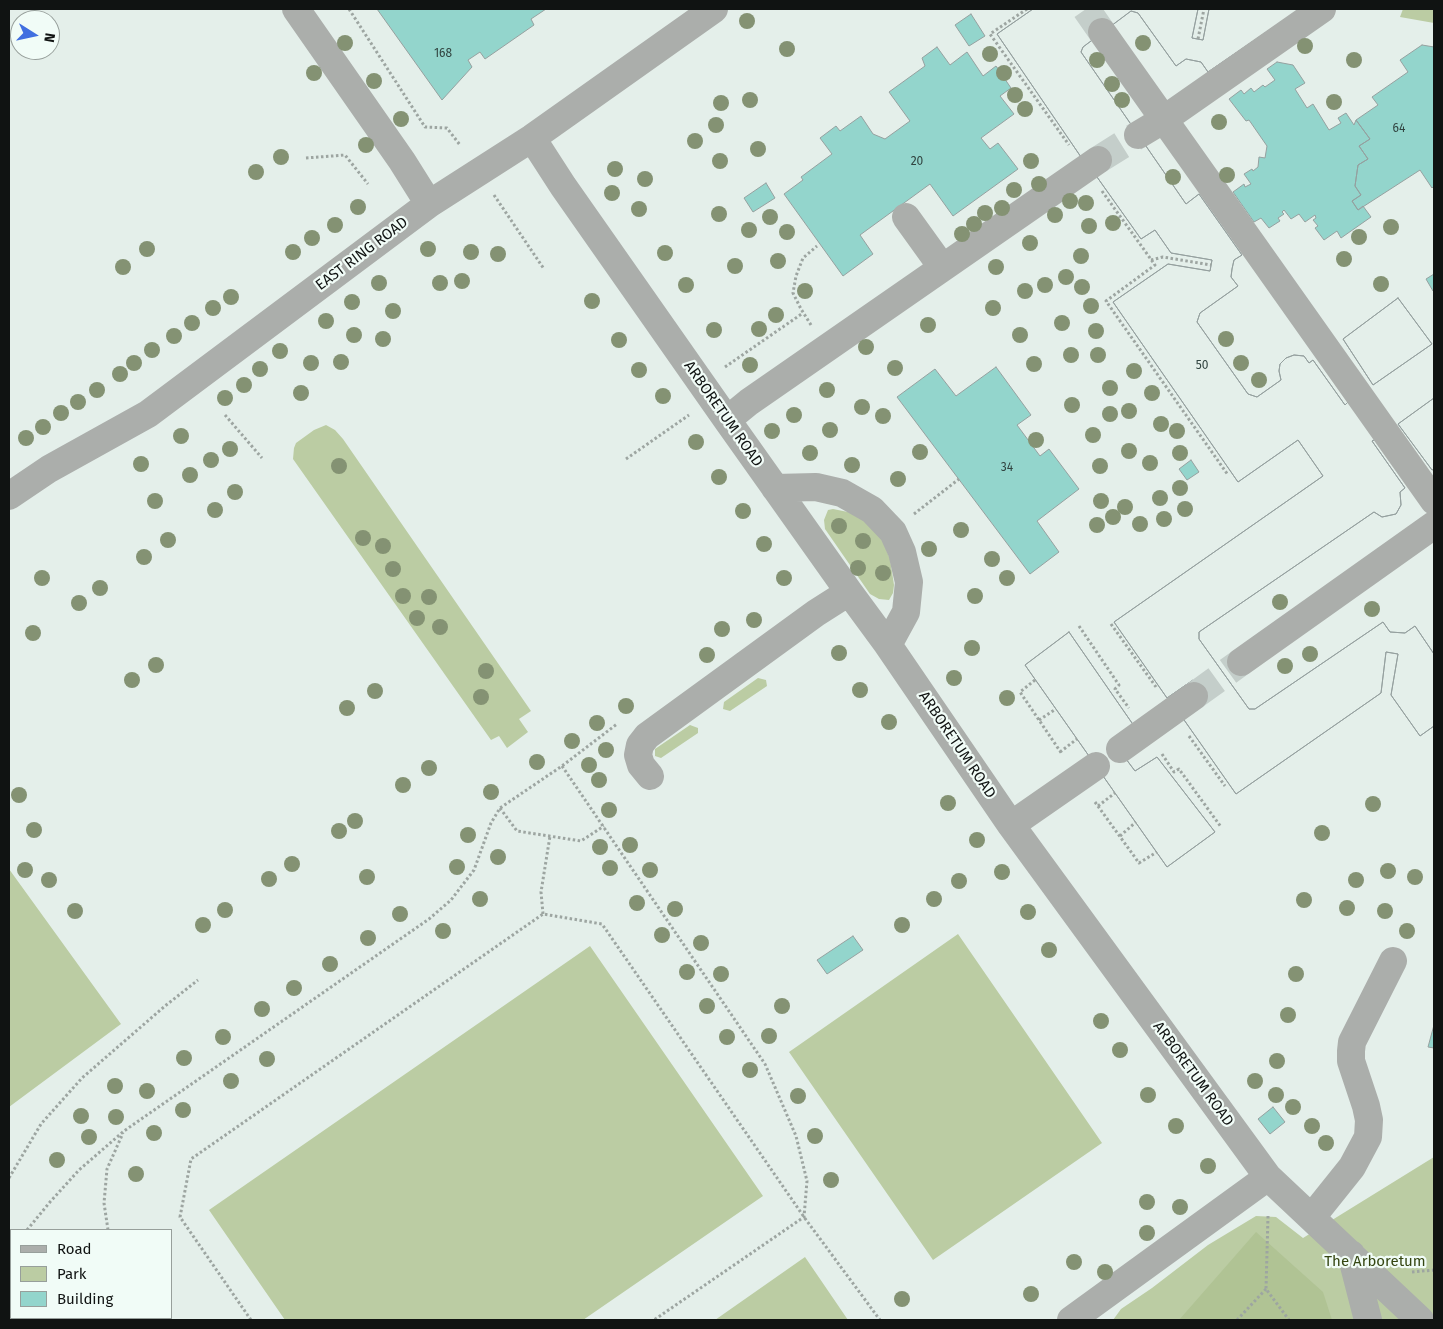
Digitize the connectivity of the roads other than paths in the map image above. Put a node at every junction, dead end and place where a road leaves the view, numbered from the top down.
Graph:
1 (296, 9) edge
2 (714, 9) edge
3 (1322, 9) edge
4 (1102, 32) tunnel mouth
5 (1163, 120) junction
6 (1138, 135) tunnel mouth
7 (532, 138) junction
8 (1091, 164) tunnel mouth
9 (429, 204) junction
10 (906, 217) dead end
11 (942, 267) junction
12 (727, 420) junction
13 (775, 488) junction
14 (9, 496) edge
15 (1434, 501) edge
16 (1434, 524) edge
17 (849, 592) junction
18 (888, 645) junction
19 (1241, 662) tunnel mouth
20 (1194, 696) tunnel mouth
21 (1120, 749) dead end
22 (1096, 766) dead end
23 (650, 776) dead end
24 (1011, 825) junction
25 (1393, 961) dead end
26 (1268, 1177) junction
27 (1312, 1217) junction
28 (1351, 1254) junction
29 (1071, 1320) edge
30 (1368, 1320) edge
31 (1420, 1320) edge

1 - 9 street
2 - 7 street, EAST RING ROAD
3 - 5 street
4 - 5 street
5 - 6 street
5 - 15 street
7 - 9 street, EAST RING ROAD
7 - 12 street, ARBORETUM ROAD
8 - 11 street
9 - 14 street, EAST RING ROAD
10 - 11 street
11 - 12 street
12 - 13 street, ARBORETUM ROAD
13 - 17 street, ARBORETUM ROAD
13 - 18 street
16 - 19 street
17 - 18 street, ARBORETUM ROAD
17 - 23 street
18 - 24 street, ARBORETUM ROAD
20 - 21 street
22 - 24 street
24 - 26 street, ARBORETUM ROAD
25 - 27 street
26 - 27 street, ARBORETUM ROAD
26 - 29 street
27 - 28 street, ARBORETUM ROAD
28 - 30 street
28 - 31 street, ARBORETUM ROAD

